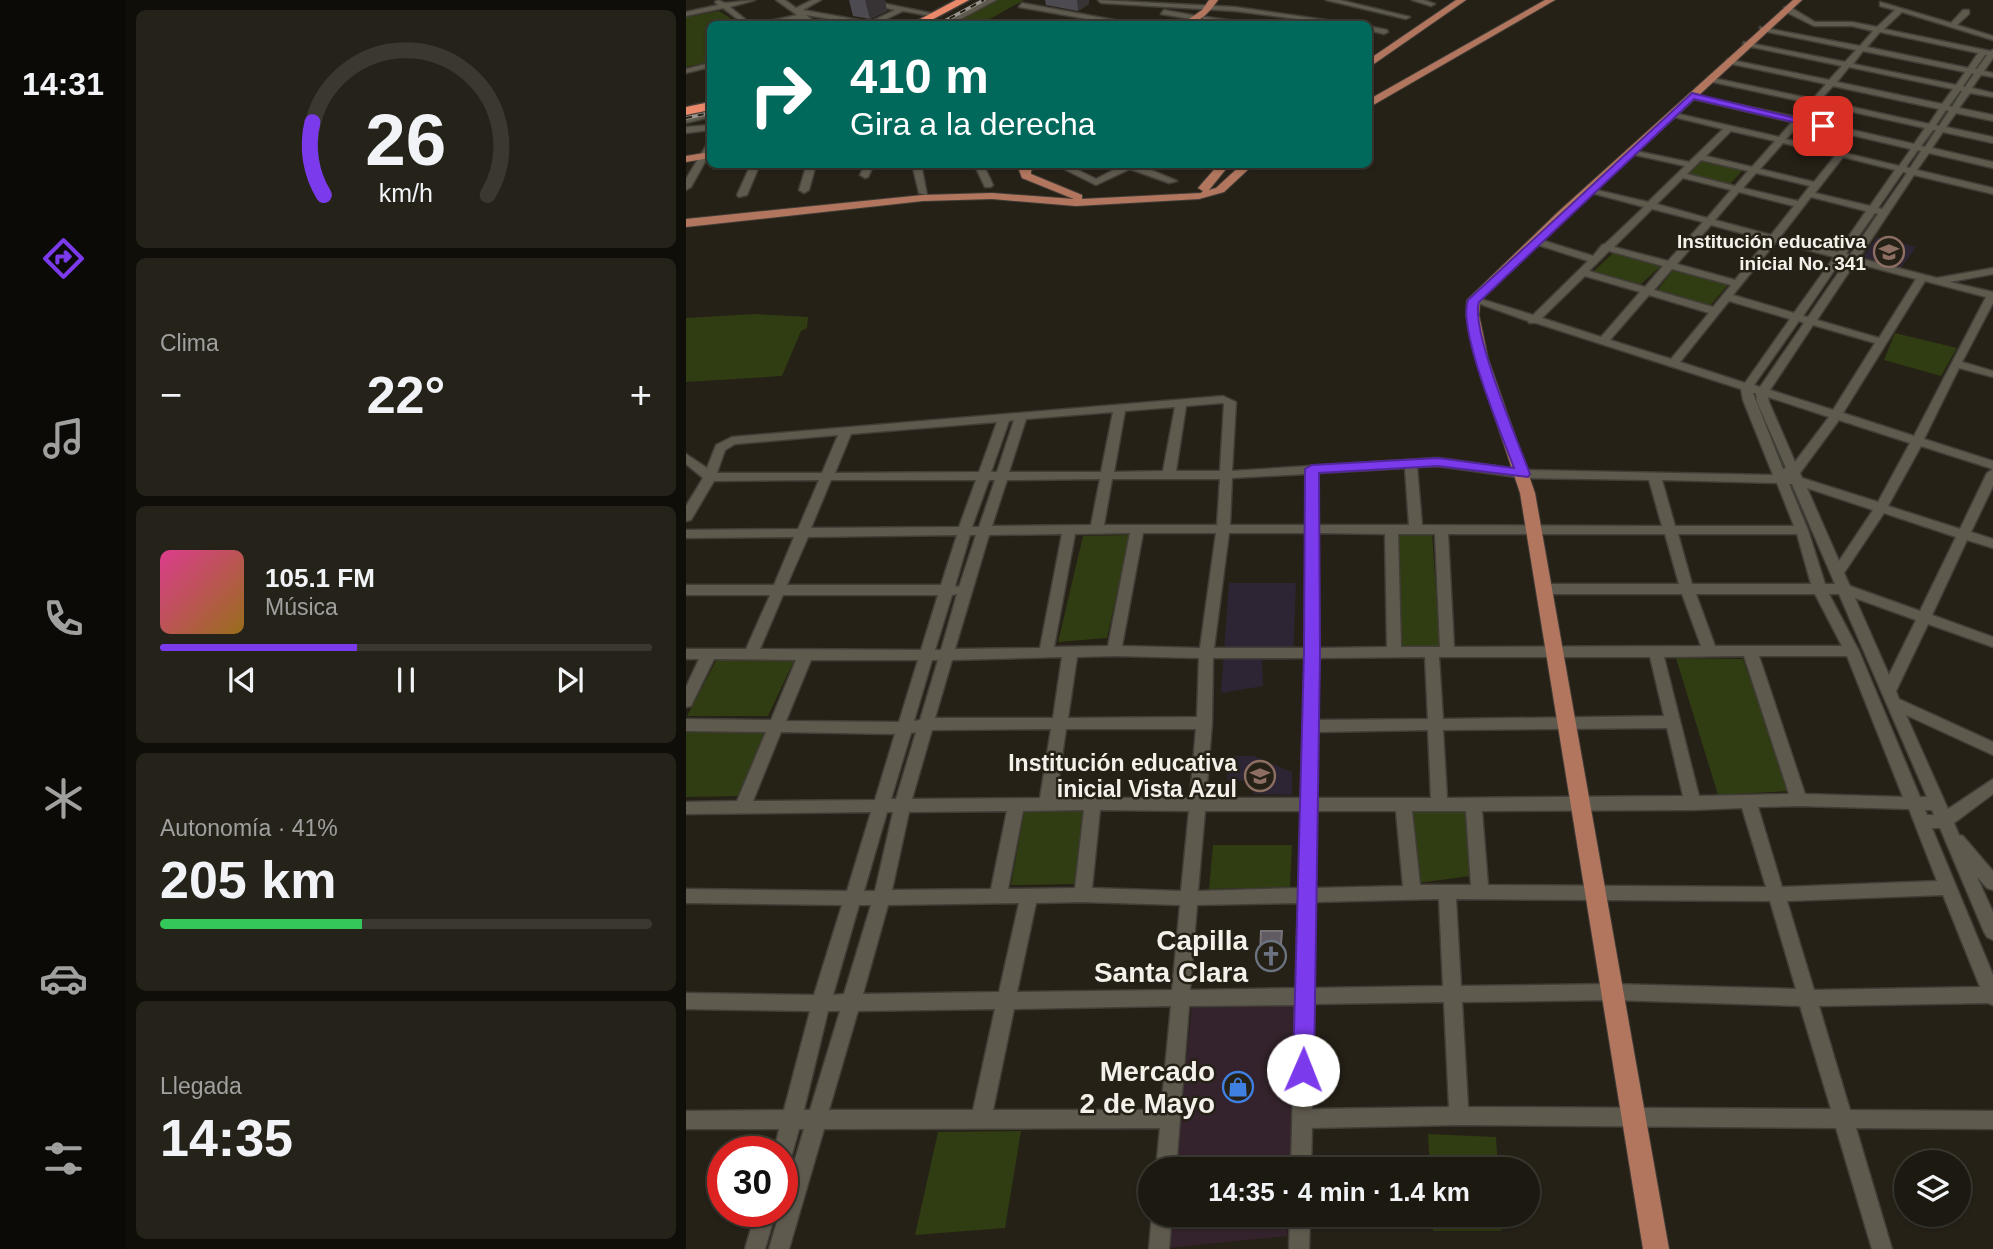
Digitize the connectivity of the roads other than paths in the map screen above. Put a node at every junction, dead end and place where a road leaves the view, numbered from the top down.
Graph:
1 (716, 0) edge
2 (751, 0) edge
3 (780, 0) edge
4 (817, 0) edge
5 (855, 0) edge
6 (956, 0) edge
7 (964, 0) edge
8 (992, 0) edge
9 (1101, 0) edge
10 (1416, 0) edge
11 (1462, 0) edge
12 (1551, 0) edge
13 (1344, 1) edge
14 (880, 2) edge
15 (1788, 3) edge
16 (1216, 4) edge
17 (1331, 4) edge
18 (1431, 4) dead end
19 (1883, 4) dead end
20 (1022, 5) dead end
21 (723, 6) junction
22 (902, 9) junction
23 (1901, 9) junction
24 (1252, 11) junction
25 (1965, 12) dead end
26 (686, 14) edge
27 (799, 14) junction
28 (933, 14) junction
29 (1317, 15) junction
30 (1078, 16) junction
31 (1406, 17) dead end
32 (1200, 20) edge
33 (744, 21) edge
34 (777, 21) edge
35 (810, 21) edge
36 (849, 21) edge
37 (877, 21) edge
38 (917, 21) edge
39 (922, 21) edge
40 (952, 21) edge
41 (1069, 21) edge
42 (1107, 21) edge
43 (1244, 21) edge
44 (1309, 21) edge
45 (1338, 21) edge
46 (1953, 25) junction
47 (1372, 29) edge
48 (1763, 29) junction
49 (1878, 30) junction
50 (1384, 32) dead end
51 (1993, 38) edge
52 (1747, 44) junction
53 (1862, 49) junction
54 (1990, 53) edge
55 (1730, 61) junction
56 (1372, 62) edge
57 (1849, 65) junction
58 (707, 67) edge
59 (686, 71) edge
60 (1974, 72) junction
61 (1993, 75) edge
62 (1711, 79) junction
63 (1832, 82) junction
64 (1963, 88) junction
65 (1993, 94) edge
66 (1692, 96) junction
67 (1815, 102) junction
68 (1372, 103) edge
69 (707, 106) edge
70 (1949, 109) junction
71 (687, 111) edge
72 (1673, 114) junction
73 (707, 115) edge
74 (1993, 118) edge
75 (1800, 121) junction
76 (707, 128) edge
77 (1729, 128) junction
78 (1936, 128) junction
79 (686, 130) edge
80 (1782, 140) junction
81 (1993, 140) edge
82 (1922, 149) junction
83 (1634, 152) junction
84 (1841, 154) junction
85 (707, 155) edge
86 (1699, 157) junction
87 (686, 159) edge
88 (1691, 165) junction
89 (1993, 165) edge
90 (754, 168) edge
91 (811, 168) edge
92 (868, 168) edge
93 (917, 168) edge
94 (980, 168) edge
95 (1028, 168) edge
96 (1066, 168) edge
97 (1125, 168) edge
98 (1138, 168) edge
99 (1221, 168) edge
100 (1245, 168) edge
101 (1756, 170) junction
102 (1908, 170) junction
103 (865, 175) dead end
104 (1680, 175) junction
105 (1171, 181) dead end
106 (1817, 185) junction
107 (988, 186) dead end
108 (686, 187) edge
109 (1201, 189) junction
110 (804, 190) dead end
111 (1591, 190) junction
112 (1739, 190) junction
113 (1993, 191) edge
114 (924, 193) dead end
115 (1810, 194) junction
116 (742, 195) dead end
117 (1099, 201) junction
118 (1650, 205) junction
119 (1801, 205) junction
120 (1879, 212) junction
121 (1711, 221) junction
122 (686, 223) edge
123 (1775, 238) junction
124 (1535, 242) junction
125 (1605, 247) junction
126 (1848, 257) junction
127 (1593, 259) junction
128 (1671, 265) junction
129 (1993, 271) edge
130 (1583, 272) junction
131 (1922, 277) junction
132 (1937, 281) junction
133 (1738, 284) junction
134 (1648, 292) junction
135 (1993, 295) edge
136 (1728, 297) junction
137 (1474, 300) junction
138 (1714, 311) junction
139 (1797, 317) junction
140 (1533, 321) junction
141 (1811, 321) junction
142 (1602, 342) junction
143 (1882, 342) junction
144 (1673, 364) junction
145 (1955, 365) junction
146 (1993, 374) edge
147 (1747, 388) junction
148 (1762, 393) junction
149 (1181, 403) junction
150 (1120, 408) junction
151 (1836, 415) junction
152 (1013, 418) junction
153 (845, 434) junction
154 (1918, 441) junction
155 (686, 458) edge
156 (1411, 463) junction
157 (1993, 465) edge
158 (1312, 469) junction
159 (1993, 473) edge
160 (1523, 474) junction
161 (1169, 475) junction
162 (1226, 475) junction
163 (1654, 475) junction
164 (983, 476) junction
165 (1109, 476) junction
166 (1779, 476) junction
167 (710, 477) junction
168 (1001, 477) junction
169 (1796, 477) junction
170 (828, 478) junction
171 (1882, 509) junction
172 (686, 517) edge
173 (1137, 529) junction
174 (1069, 530) junction
175 (1223, 530) junction
176 (1310, 530) junction
177 (1391, 530) junction
178 (1416, 530) junction
179 (1441, 530) junction
180 (1534, 530) junction
181 (1802, 530) junction
182 (1096, 531) junction
183 (1670, 531) junction
184 (964, 532) junction
185 (802, 533) junction
186 (982, 533) junction
187 (1965, 533) junction
188 (686, 534) edge
189 (1993, 544) edge
190 (1837, 573) junction
191 (1819, 587) junction
192 (1545, 589) junction
193 (1687, 589) junction
194 (1844, 589) junction
195 (686, 590) edge
196 (776, 590) junction
197 (946, 590) junction
198 (965, 590) junction
199 (1924, 618) junction
200 (1993, 642) edge
201 (1114, 651) junction
202 (1394, 651) junction
203 (1439, 651) junction
204 (1852, 651) junction
205 (1656, 652) junction
206 (1710, 652) junction
207 (1749, 652) junction
208 (1046, 653) junction
209 (1070, 653) junction
210 (1206, 653) junction
211 (1312, 653) junction
212 (1557, 653) junction
213 (686, 654) edge
214 (709, 654) junction
215 (751, 654) junction
216 (947, 654) junction
217 (927, 655) junction
218 (805, 656) junction
219 (1891, 696) junction
220 (686, 702) edge
221 (1672, 722) junction
222 (1204, 723) junction
223 (928, 724) junction
224 (686, 725) edge
225 (1433, 725) junction
226 (1567, 725) junction
227 (1058, 726) junction
228 (1309, 726) junction
229 (776, 728) junction
230 (906, 728) junction
231 (1993, 749) edge
232 (1993, 785) edge
233 (1799, 800) junction
234 (1439, 803) junction
235 (1749, 803) junction
236 (1912, 803) junction
237 (1047, 804) junction
238 (1197, 804) junction
239 (1693, 804) junction
240 (1938, 804) junction
241 (1016, 805) junction
242 (1093, 805) junction
243 (1307, 805) junction
244 (1474, 805) junction
245 (1580, 805) junction
246 (1404, 806) junction
247 (902, 807) junction
248 (686, 808) edge
249 (742, 808) junction
250 (879, 808) junction
251 (1920, 822) junction
252 (1946, 827) junction
253 (1993, 883) edge
254 (1948, 888) junction
255 (1594, 891) junction
256 (1447, 892) junction
257 (1480, 892) junction
258 (1412, 894) junction
259 (1776, 894) junction
260 (1029, 895) junction
261 (1083, 895) junction
262 (686, 896) edge
263 (998, 896) junction
264 (1307, 896) junction
265 (882, 897) junction
266 (853, 898) junction
267 (1190, 898) junction
268 (1993, 932) edge
269 (1612, 992) junction
270 (1455, 994) junction
271 (1305, 996) junction
272 (1993, 996) edge
273 (1183, 998) junction
274 (1807, 998) junction
275 (1007, 1000) junction
276 (686, 1002) edge
277 (851, 1002) junction
278 (821, 1003) junction
279 (1459, 1116) junction
280 (1841, 1117) junction
281 (981, 1119) junction
282 (1170, 1119) junction
283 (1302, 1119) junction
284 (686, 1120) edge
285 (794, 1120) junction
286 (816, 1120) junction
287 (1634, 1120) junction
288 (1993, 1120) edge
289 (789, 1136) edge
290 (1167, 1157) edge
291 (1301, 1157) edge
292 (761, 1227) edge
293 (1161, 1227) edge
294 (1300, 1227) edge
295 (755, 1249) edge
296 (779, 1249) edge
297 (1159, 1249) edge
298 (1300, 1249) edge
299 (1656, 1249) edge
300 (1882, 1249) edge

1 - 21 street
2 - 21 street
3 - 27 street
4 - 27 street
5 - 14 street
6 - 28 highway
7 - 28 highway
8 - 40 street
9 - 16 street
9 - 30 street
9 - 32 street
10 - 18 street
11 - 56 main road
12 - 68 main road
13 - 17 street
13 - 31 street
14 - 22 street
15 - 48 main road
15 - 49 street
16 - 24 street
16 - 32 main road
19 - 23 street
20 - 30 street
21 - 26 street
21 - 33 street
22 - 28 street
22 - 37 street
23 - 46 street
23 - 49 street
24 - 29 street
24 - 43 street
25 - 46 street
27 - 34 street
27 - 35 street
27 - 36 street
28 - 38 highway
28 - 39 highway
29 - 44 street
29 - 45 street
30 - 41 street
30 - 42 street
46 - 51 street
47 - 50 street
48 - 52 main road
48 - 53 street
49 - 53 street
49 - 54 street
52 - 55 main road
52 - 57 street
53 - 57 street
53 - 60 street
54 - 60 street
55 - 62 main road
55 - 63 street
57 - 63 street
57 - 64 street
58 - 59 street
60 - 61 street
60 - 64 street
62 - 66 main road
62 - 67 street
63 - 67 street
63 - 70 street
64 - 65 street
64 - 70 street
66 - 72 main road
66 - 75 street
67 - 75 street
67 - 78 street
69 - 71 highway
70 - 74 street
70 - 78 street
71 - 73 street
72 - 77 street
72 - 83 main road
75 - 80 street
75 - 82 street
76 - 79 street
77 - 80 street
77 - 86 street
78 - 81 street
78 - 82 street
80 - 84 street
80 - 101 street
82 - 89 street
82 - 102 street
83 - 88 street
83 - 111 main road
84 - 102 street
84 - 106 street
85 - 87 main road
85 - 108 street
86 - 88 street
86 - 101 street
88 - 104 street
90 - 116 street
91 - 110 street
92 - 103 street
93 - 114 street
94 - 107 street
95 - 117 main road
96 - 97 street
98 - 105 street
99 - 109 main road
100 - 109 main road
101 - 106 street
101 - 112 street
102 - 113 street
102 - 120 street
104 - 112 street
104 - 118 street
106 - 115 street
109 - 117 main road
111 - 118 street
111 - 124 main road
112 - 119 street
112 - 121 street
115 - 119 street
115 - 120 street
117 - 122 main road
118 - 121 street
118 - 125 street
119 - 123 street
120 - 126 street
121 - 123 street
121 - 128 street
123 - 126 street
123 - 133 street
124 - 127 street
124 - 137 main road
125 - 127 street
125 - 128 street
126 - 131 street
126 - 139 street
126 - 141 street
127 - 130 street
128 - 133 street
128 - 134 street
129 - 132 street
130 - 134 street
130 - 140 street
131 - 132 street
131 - 143 street
132 - 135 street
133 - 136 street
134 - 138 street
134 - 142 street
135 - 145 street
136 - 138 street
136 - 139 street
137 - 140 street
137 - 160 main road
138 - 144 street
139 - 141 street
139 - 147 street
140 - 142 street
141 - 143 street
141 - 148 street
142 - 144 street
143 - 151 street
144 - 147 street
145 - 146 street
145 - 154 street
147 - 148 street
147 - 166 street
148 - 151 street
148 - 169 street
149 - 150 street
149 - 161 street
149 - 162 street
150 - 152 street
150 - 165 street
151 - 154 street
151 - 169 street
152 - 153 street
152 - 164 street
152 - 168 street
153 - 167 street
153 - 170 street
154 - 157 street
154 - 171 street
155 - 167 street
156 - 158 street
156 - 160 street
156 - 178 street
158 - 162 street
158 - 176 street
159 - 187 street
160 - 163 street
160 - 180 main road
161 - 162 street
161 - 165 street
162 - 175 street
163 - 166 street
163 - 183 street
164 - 168 street
164 - 170 street
164 - 184 street
165 - 168 street
165 - 182 street
166 - 169 street
166 - 181 street
167 - 170 street
167 - 172 street
168 - 186 street
169 - 171 street
169 - 190 street
170 - 185 street
171 - 187 street
171 - 190 street
173 - 175 street
173 - 182 street
173 - 201 street
174 - 182 street
174 - 186 street
174 - 208 street
175 - 176 street
175 - 210 street
176 - 177 street
176 - 211 street
177 - 178 street
177 - 202 street
178 - 179 street
179 - 180 street
179 - 203 street
180 - 183 street
180 - 192 main road
181 - 183 street
181 - 191 street
183 - 193 street
184 - 185 street
184 - 186 street
184 - 197 street
185 - 188 street
185 - 196 street
186 - 198 street
187 - 189 street
187 - 199 street
190 - 194 street
191 - 193 street
191 - 194 street
191 - 204 street
192 - 193 street
192 - 212 main road
193 - 206 street
194 - 199 street
194 - 219 street
195 - 196 street
196 - 197 street
196 - 215 street
197 - 198 street
197 - 217 street
198 - 216 street
199 - 200 street
199 - 219 street
201 - 209 street
201 - 210 street
202 - 203 street
202 - 211 street
203 - 212 street
203 - 225 street
204 - 207 street
204 - 236 street
205 - 206 street
205 - 212 street
205 - 221 street
206 - 207 street
207 - 233 street
208 - 209 street
208 - 216 street
209 - 227 street
210 - 211 street
210 - 222 street
211 - 228 street
212 - 226 main road
213 - 214 street
214 - 215 street
214 - 220 street
215 - 218 street
216 - 217 street
216 - 223 street
217 - 218 street
217 - 230 street
218 - 229 street
219 - 231 street
219 - 240 street
221 - 226 street
221 - 239 street
222 - 227 street
222 - 238 street
223 - 227 street
223 - 230 street
223 - 247 street
224 - 229 street
225 - 226 street
225 - 228 street
225 - 234 street
226 - 245 main road
227 - 237 street
228 - 243 street
229 - 230 street
229 - 249 street
230 - 250 street
232 - 252 street
233 - 235 street
233 - 236 street
234 - 244 street
234 - 246 street
235 - 239 street
235 - 259 street
236 - 240 street
236 - 251 street
237 - 241 street
237 - 242 street
238 - 242 street
238 - 243 street
238 - 267 street
239 - 245 street
240 - 252 street
241 - 247 street
241 - 263 street
242 - 261 street
243 - 246 street
243 - 264 street
244 - 245 street
244 - 257 street
245 - 255 main road
246 - 258 street
247 - 250 street
247 - 265 street
248 - 249 street
249 - 250 street
250 - 266 street
251 - 252 street
251 - 254 street
252 - 253 street
252 - 268 street
254 - 259 street
254 - 272 street
255 - 257 street
255 - 259 street
255 - 269 main road
256 - 257 street
256 - 258 street
256 - 270 street
258 - 264 street
259 - 274 street
260 - 261 street
260 - 263 street
260 - 275 street
261 - 267 street
262 - 266 street
263 - 265 street
264 - 267 street
264 - 271 street
265 - 266 street
265 - 277 street
266 - 278 street
267 - 273 street
269 - 270 street
269 - 274 street
269 - 287 main road
270 - 271 street
270 - 279 street
271 - 273 street
271 - 283 street
272 - 274 street
273 - 275 street
273 - 282 street
274 - 280 street
275 - 277 street
275 - 281 street
276 - 278 street
277 - 278 street
277 - 286 street
278 - 285 street
279 - 283 street
279 - 287 street
280 - 287 street
280 - 288 street
280 - 300 street
281 - 282 street
281 - 286 street
282 - 290 street
283 - 291 street
284 - 285 street
285 - 286 street
285 - 289 street
286 - 296 street
287 - 299 main road
292 - 295 street
293 - 297 street
294 - 298 street

